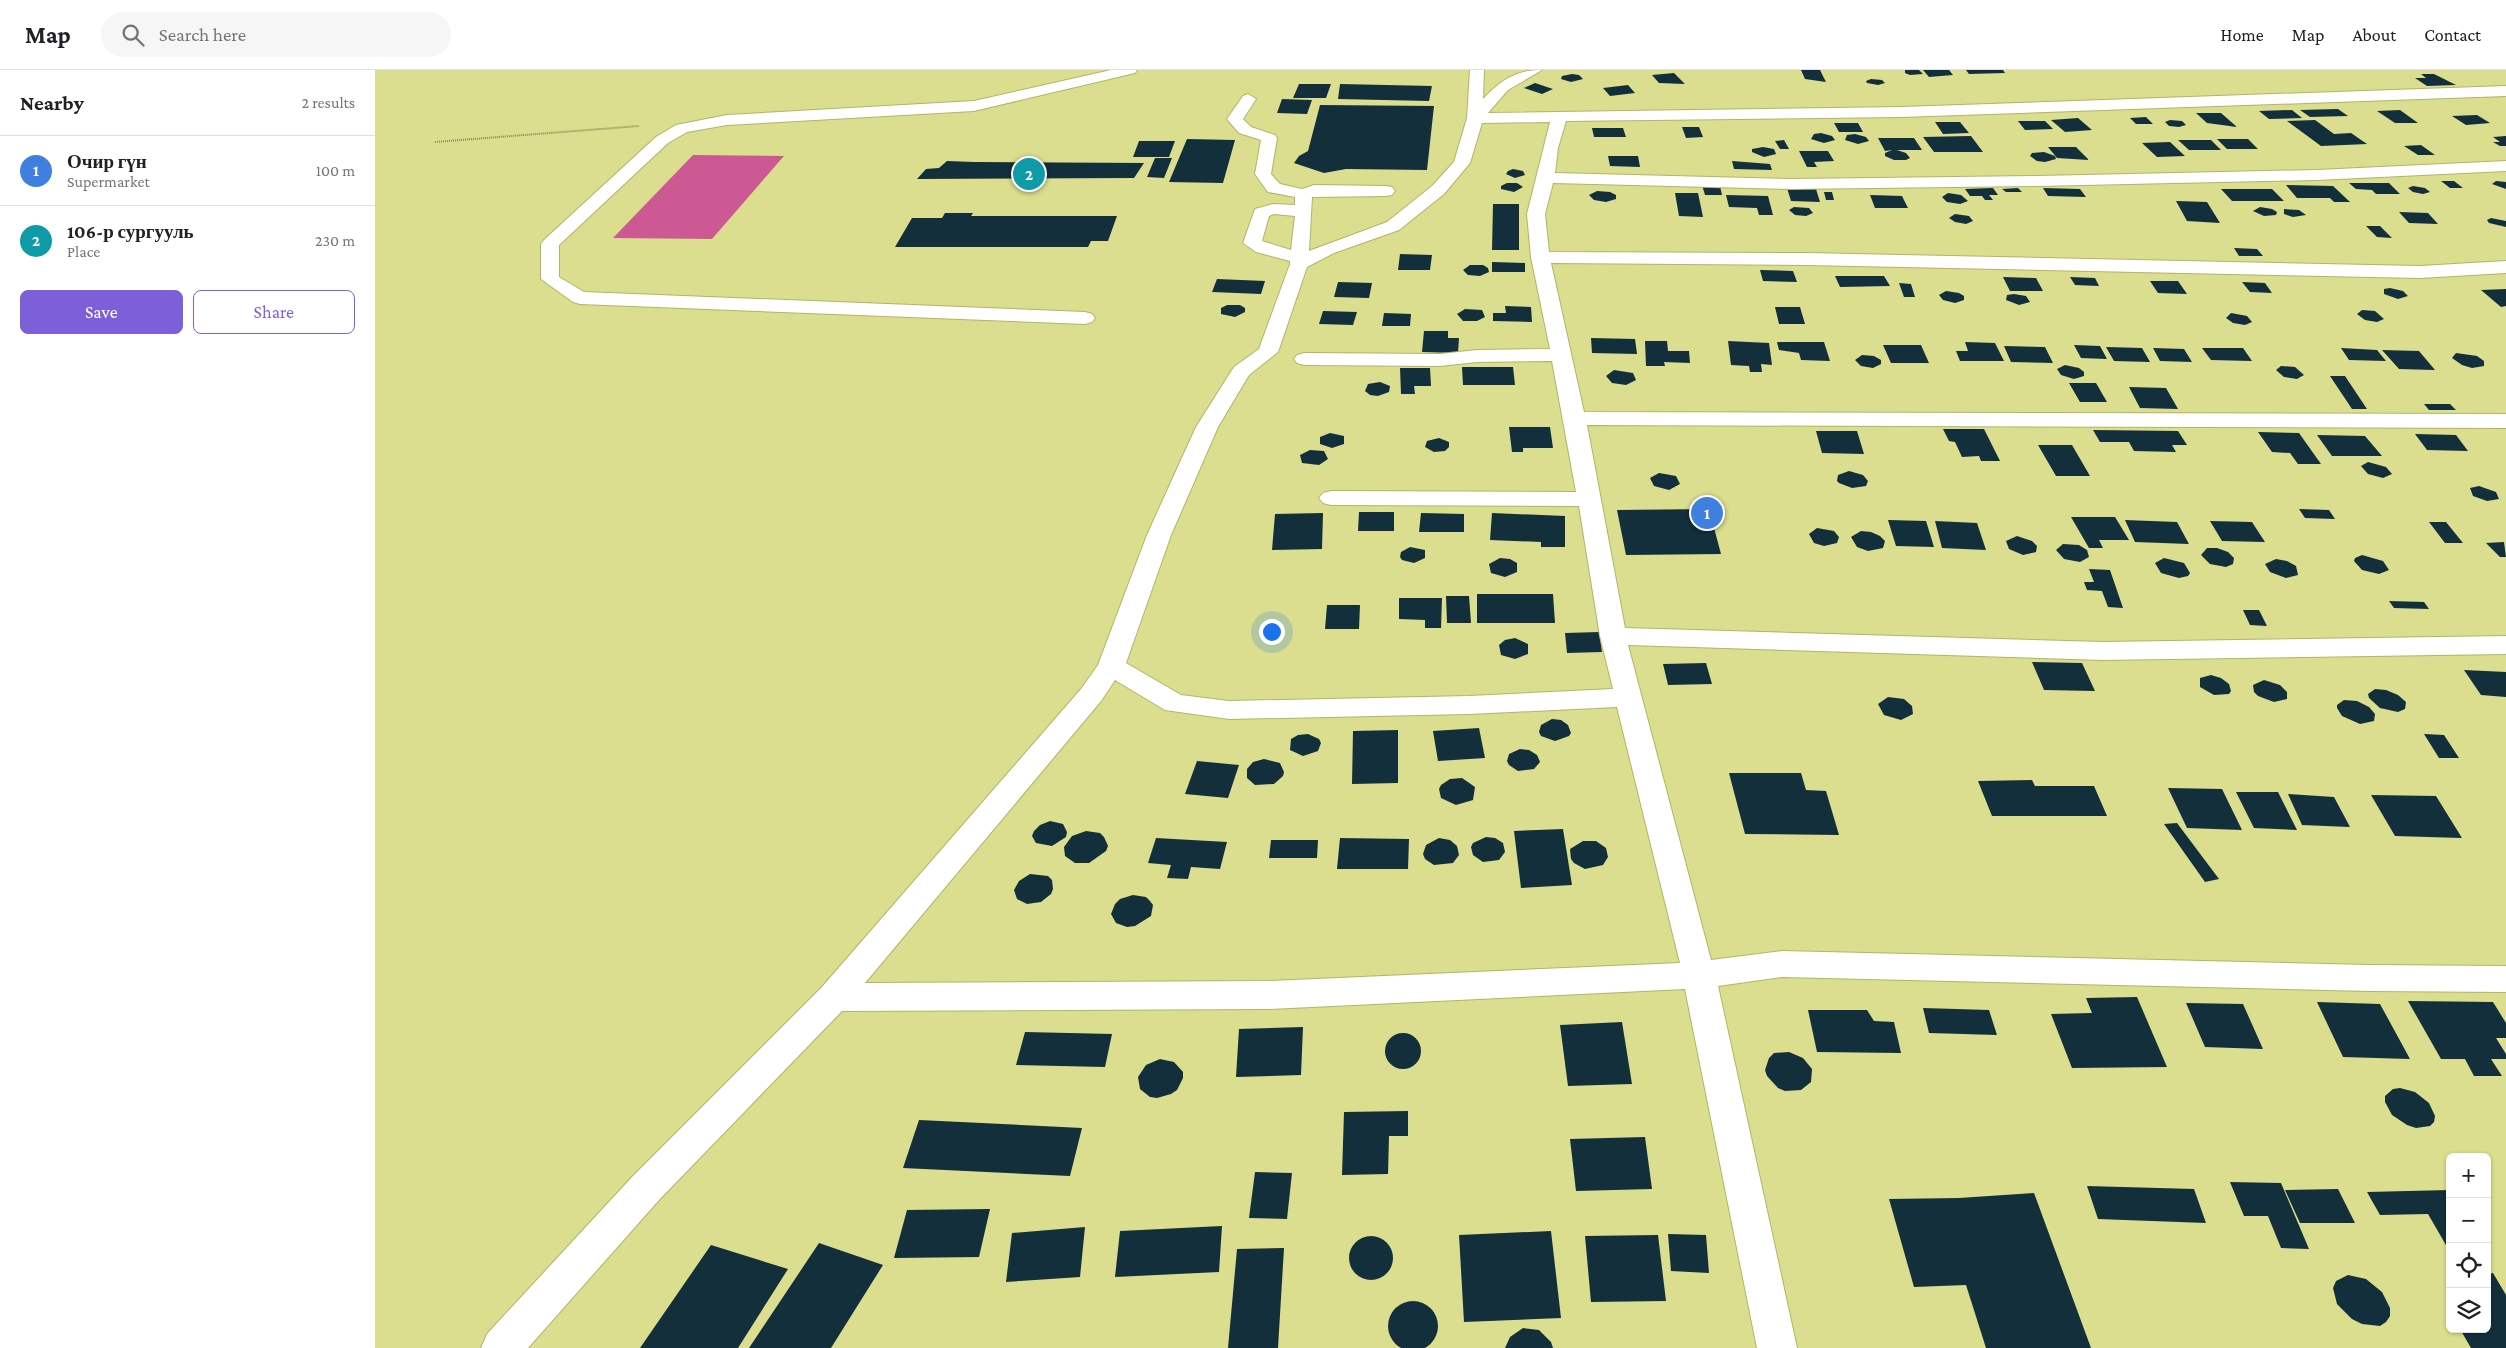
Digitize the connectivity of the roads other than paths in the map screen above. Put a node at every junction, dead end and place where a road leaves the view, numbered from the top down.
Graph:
1 (1130, 70) edge
2 (1477, 70) edge
3 (1535, 70) edge
4 (2506, 91) edge
5 (1248, 99) dead end
6 (1475, 118) junction
7 (1559, 118) junction
8 (2506, 166) edge
9 (1546, 178) junction
10 (1386, 191) dead end
11 (1303, 202) junction
12 (1540, 257) junction
13 (1300, 261) junction
14 (2506, 267) edge
15 (1085, 318) dead end
16 (1561, 355) junction
17 (1304, 359) dead end
18 (1575, 418) junction
19 (2506, 421) edge
20 (1331, 498) dead end
21 (1589, 499) junction
22 (1613, 636) junction
23 (2506, 645) edge
24 (1111, 666) junction
25 (1628, 698) junction
26 (1699, 975) junction
27 (2506, 979) edge
28 (834, 997) junction
29 (501, 1348) edge
30 (1777, 1348) edge

1 - 15 street
2 - 6 street
3 - 6 street
4 - 7 street
5 - 11 street
6 - 7 street
6 - 13 street
7 - 9 street
8 - 9 street
9 - 12 street
10 - 11 street
11 - 13 street
11 - 13 street
12 - 14 street
12 - 16 street
13 - 24 street
16 - 17 street
16 - 18 street
18 - 19 street
18 - 21 street
20 - 21 street
21 - 22 street
22 - 23 street
22 - 25 street
24 - 25 street
24 - 28 street
25 - 26 street
26 - 27 street
26 - 28 street
26 - 30 street
28 - 29 street

